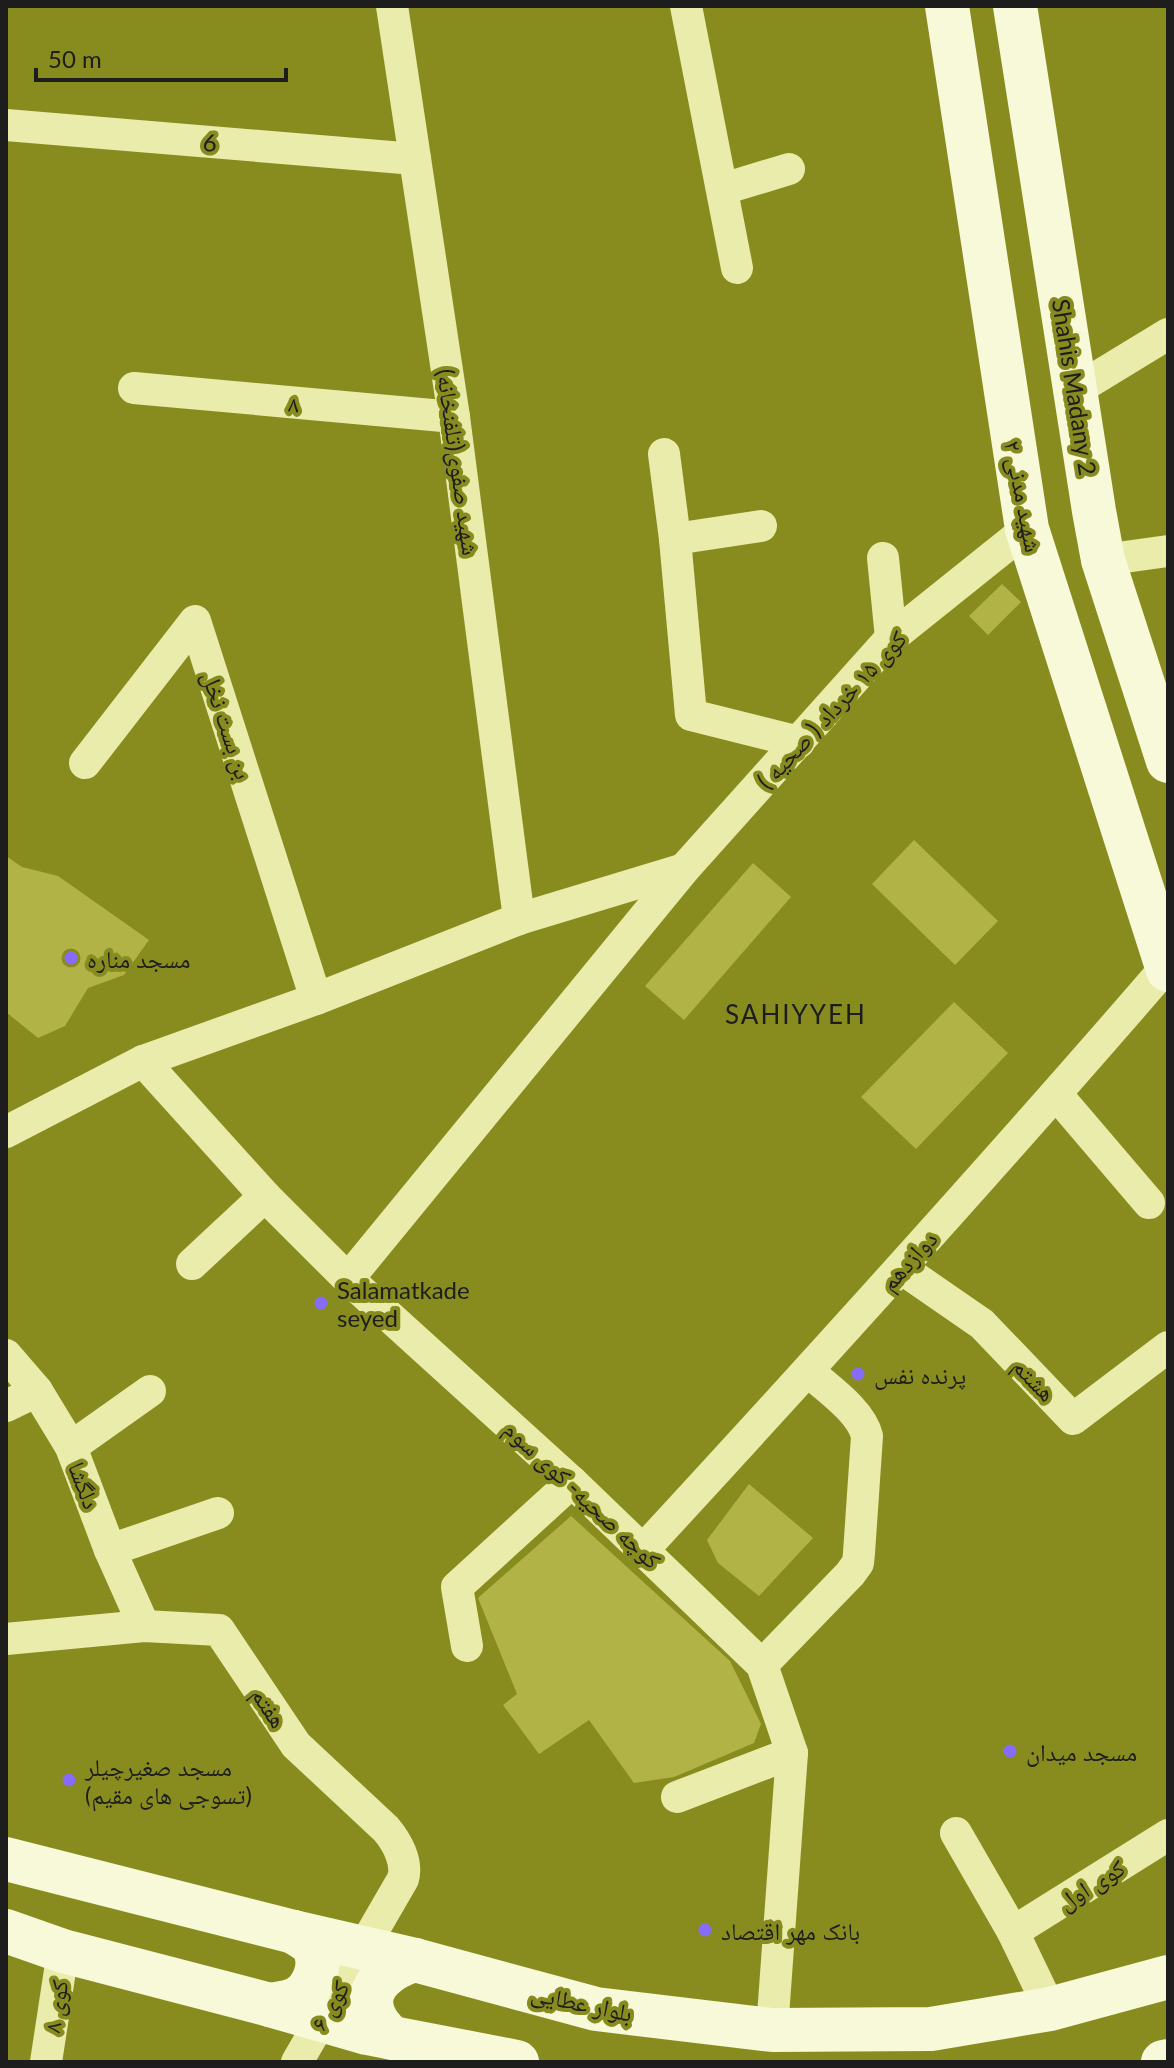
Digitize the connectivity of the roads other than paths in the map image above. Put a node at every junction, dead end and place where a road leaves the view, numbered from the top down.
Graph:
1 (686, 6) edge
2 (947, 6) edge
3 (1015, 6) edge
4 (388, 7) edge
5 (6, 125) edge
6 (415, 159) junction
7 (789, 169) dead end
8 (723, 189) junction
9 (737, 268) dead end
10 (1168, 334) edge
11 (134, 388) dead end
12 (1076, 390) junction
13 (454, 417) junction
14 (664, 454) dead end
15 (1089, 476) junction
16 (1024, 513) junction
17 (761, 526) dead end
18 (675, 539) junction
19 (1168, 551) edge
20 (883, 558) dead end
21 (1106, 567) junction
22 (1045, 588) junction
23 (891, 638) junction
24 (799, 742) junction
25 (1168, 761) edge
26 (85, 763) dead end
27 (684, 869) junction
28 (519, 919) junction
29 (1167, 968) edge
30 (316, 999) junction
31 (143, 1061) junction
32 (1056, 1094) junction
33 (6, 1132) edge
34 (265, 1196) junction
35 (1149, 1203) dead end
36 (192, 1264) dead end
37 (901, 1268) junction
38 (348, 1279) junction
39 (1168, 1347) edge
40 (6, 1355) edge
41 (808, 1371) junction
42 (37, 1391) junction
43 (150, 1391) dead end
44 (6, 1406) edge
45 (71, 1447) junction
46 (572, 1482) junction
47 (218, 1513) dead end
48 (644, 1549) junction
49 (110, 1550) junction
50 (144, 1626) junction
51 (6, 1639) edge
52 (467, 1646) dead end
53 (762, 1665) junction
54 (792, 1753) junction
55 (677, 1797) dead end
56 (956, 1833) dead end
57 (1168, 1835) edge
58 (6, 1859) edge
59 (6, 1931) edge
60 (294, 1932) junction
61 (1013, 1932) junction
62 (361, 1949) junction
63 (63, 1951) junction
64 (415, 1960) junction
65 (1168, 1977) edge
66 (270, 2005) junction
67 (1050, 2009) junction
68 (322, 2020) junction
69 (772, 2030) junction
70 (392, 2038) junction
71 (46, 2062) edge
72 (297, 2062) edge
73 (517, 2062) edge

1 - 8 street
2 - 16 main road, شهید مدنی ۲
3 - 12 main road, Shahis Madany 2
4 - 6 street, شهید صفوی(تلفنخانه)
5 - 6 street, 6
6 - 13 street, شهید صفوی(تلفنخانه)
7 - 8 street
8 - 9 street
10 - 12 street
11 - 13 street, ۸
12 - 15 main road, Shahis Madany 2
13 - 28 street, شهید صفوی(تلفنخانه)
14 - 18 street
15 - 16 main road
15 - 21 main road, Shahis Madany 2
16 - 22 main road, شهید مدنی ۲
16 - 23 street, کوی ۱۵ خرداد ( صحیه )
17 - 18 street
18 - 24 street
19 - 21 street
20 - 23 street
21 - 22 main road
21 - 25 main road, Shahis Madany 2
22 - 29 main road, شهید مدنی ۲
23 - 24 street, کوی ۱۵ خرداد ( صحیه )
24 - 27 street, کوی ۱۵ خرداد ( صحیه )
26 - 30 street, بن بست نخل
27 - 28 street
27 - 38 street, کوی ۱۵ خرداد ( صحیه )
28 - 30 street
29 - 32 street, دوازدهم
30 - 31 street
31 - 33 street
31 - 34 street, کوچه صحیه- کوی سوم
32 - 35 street
32 - 37 street, دوازدهم
34 - 36 street
34 - 38 street, کوچه صحیه- کوی سوم
37 - 39 street, هشتم
37 - 41 street, دوازدهم
38 - 46 street, کوچه صحیه- کوی سوم
40 - 42 street, دلگشا
41 - 48 street, دوازدهم
41 - 53 street
42 - 44 street
42 - 45 street, دلگشا
43 - 45 street
45 - 49 street, دلگشا
46 - 48 street, کوچه صحیه- کوی سوم
46 - 52 street
47 - 49 street
48 - 53 street, کوچه صحیه- کوی سوم
49 - 50 street, دلگشا
50 - 51 street, هفتم
50 - 62 street, هفتم
53 - 54 street, کوچه صحیه- کوی سوم
54 - 55 street
54 - 69 street, کوچه صحیه- کوی سوم
56 - 61 street
57 - 61 street, کوی اول
58 - 60 main road, بلوار عطایی
59 - 63 main road
60 - 62 main road, بلوار عطایی
60 - 66 main road
61 - 67 street
62 - 64 main road, بلوار عطایی
62 - 68 street, کوی ۶
63 - 66 main road
63 - 71 street, کوی ۸
64 - 69 main road, بلوار عطایی
64 - 70 main road
65 - 67 main road, بلوار عطایی
66 - 68 main road
67 - 69 main road, بلوار عطایی
68 - 70 main road
68 - 72 street, کوی ۶
70 - 73 main road

